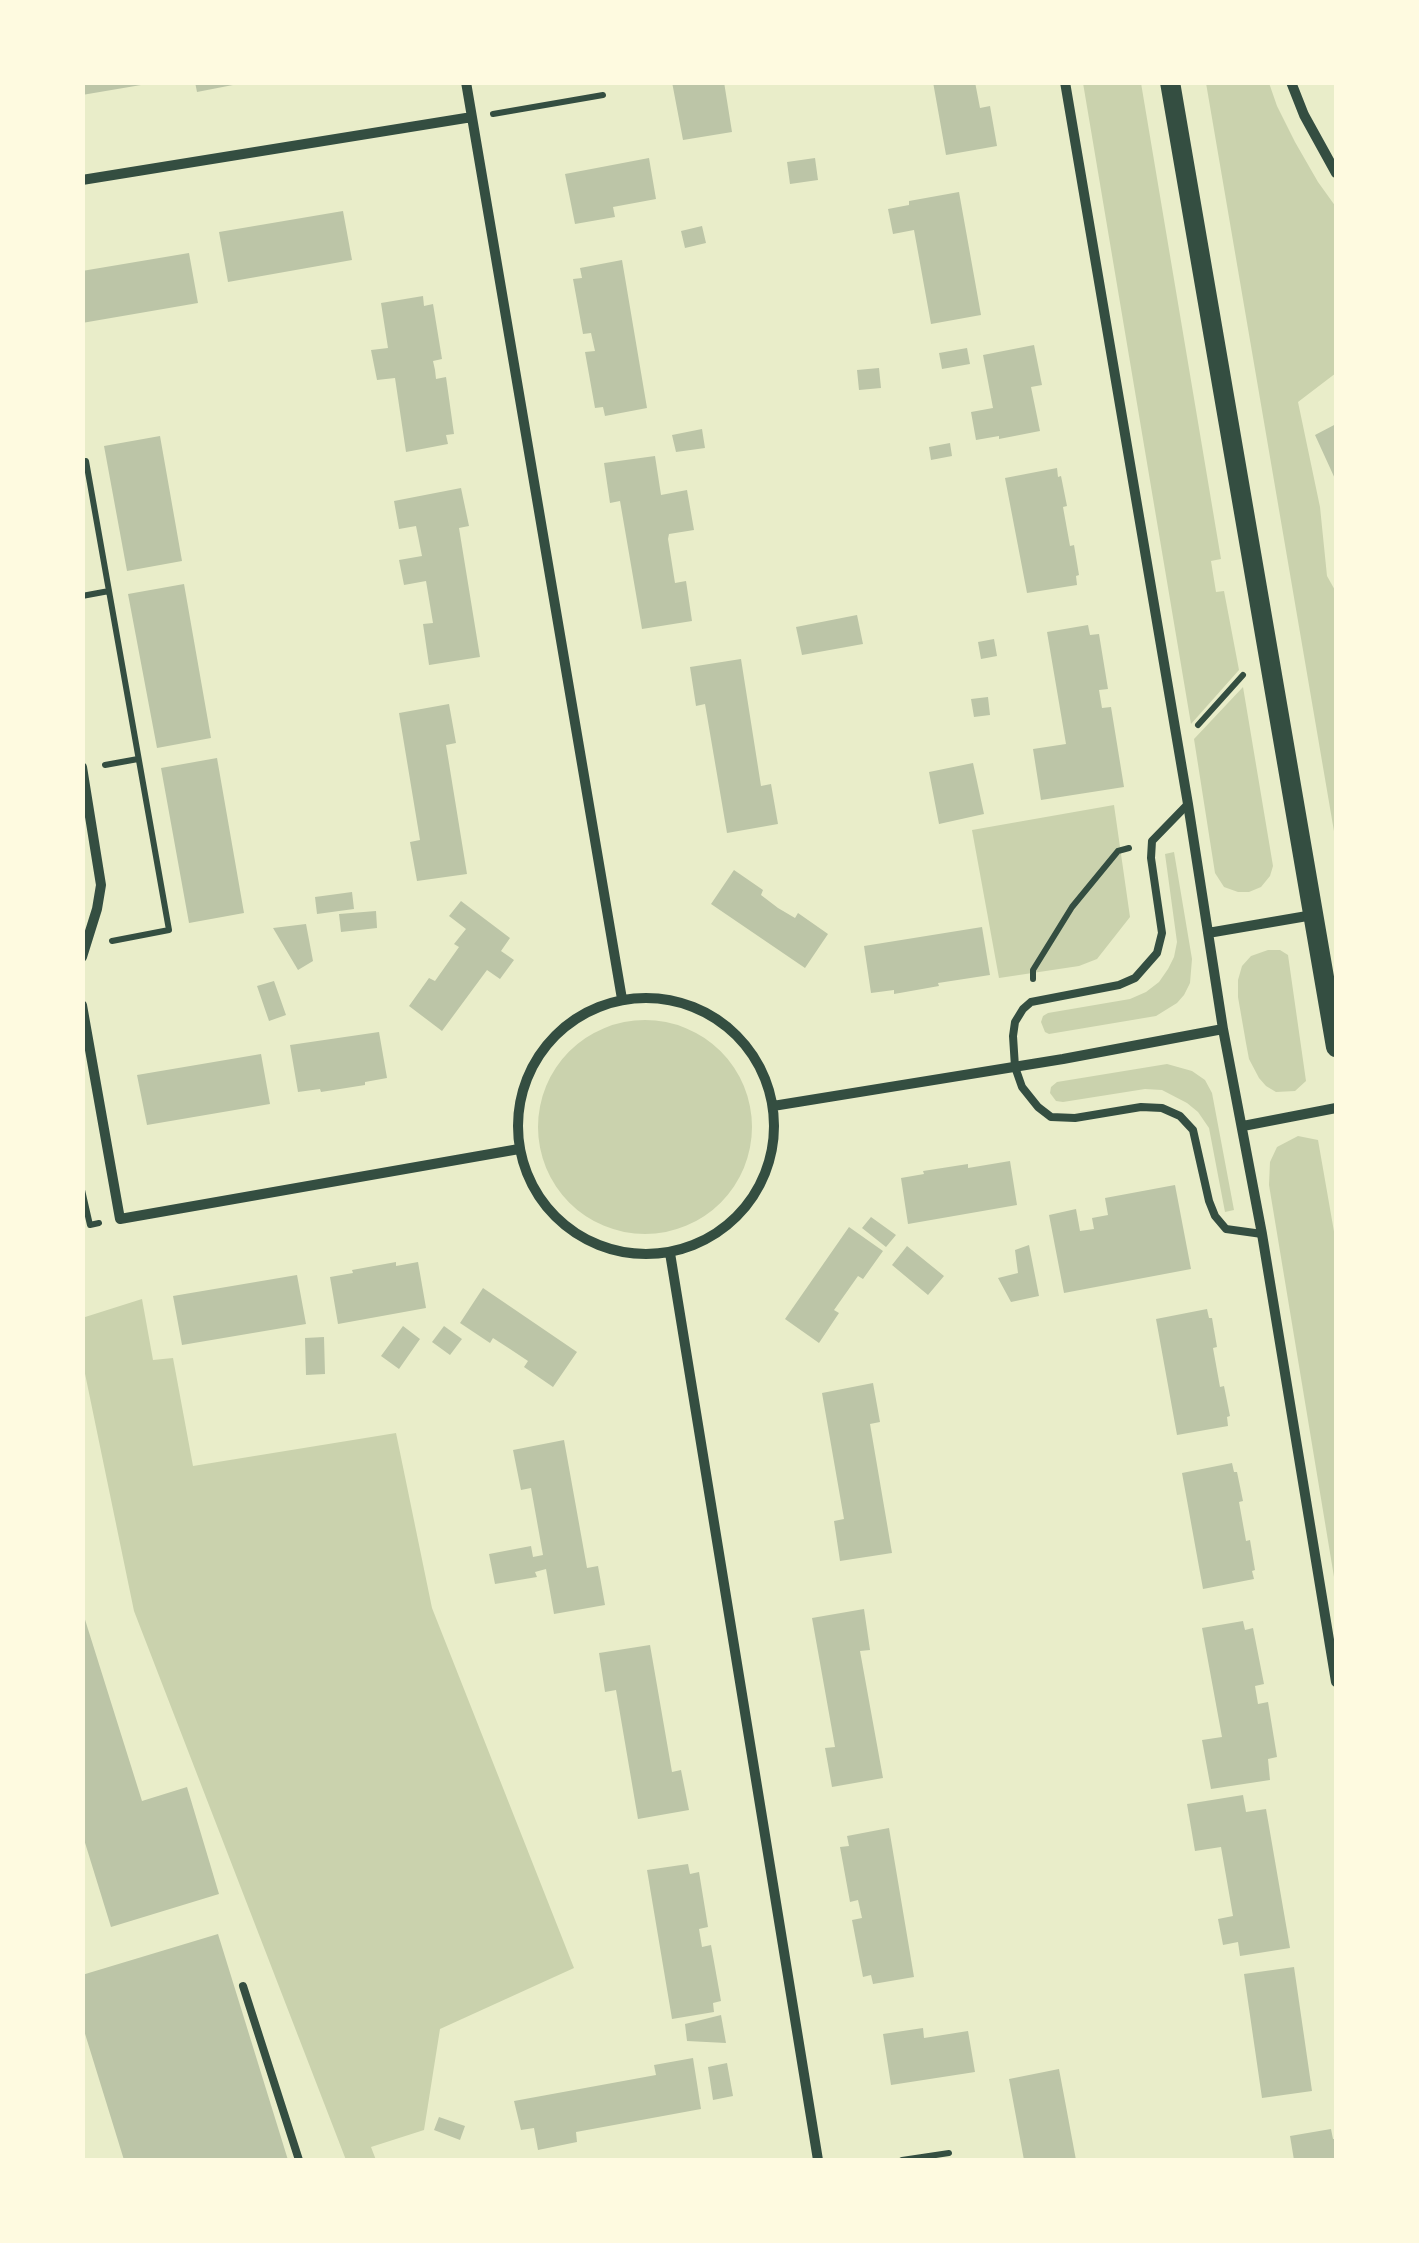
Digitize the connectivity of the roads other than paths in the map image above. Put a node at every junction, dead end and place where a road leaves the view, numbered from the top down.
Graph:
1 (466, 82) edge
2 (1065, 82) edge
3 (1170, 82) edge
4 (1291, 82) edge
5 (472, 117) junction
6 (1336, 173) edge
7 (82, 180) edge
8 (82, 767) edge
9 (1188, 804) junction
10 (1313, 915) junction
11 (1208, 932) junction
12 (84, 952) edge
13 (622, 999) junction
14 (82, 1004) edge
15 (1223, 1029) junction
16 (1336, 1046) edge
17 (1016, 1067) junction
18 (773, 1106) junction
19 (1336, 1108) edge
20 (1243, 1126) junction
21 (519, 1150) junction
22 (1262, 1234) junction
23 (670, 1253) junction
24 (1336, 1682) edge
25 (243, 1986) dead end
26 (299, 2160) edge
27 (818, 2160) edge

1 - 5 street
2 - 9 street
3 - 10 main road
4 - 6 street
5 - 7 street
5 - 13 street
8 - 12 street
9 - 11 street
9 - 17 lane
10 - 11 street
10 - 16 main road
11 - 15 street
13 - 18 street
13 - 21 street
14 - 21 street
15 - 17 street
15 - 20 street
17 - 18 street
17 - 22 lane
18 - 23 street
19 - 20 street
20 - 22 street
21 - 23 street
22 - 24 street
23 - 27 street
25 - 26 lane

